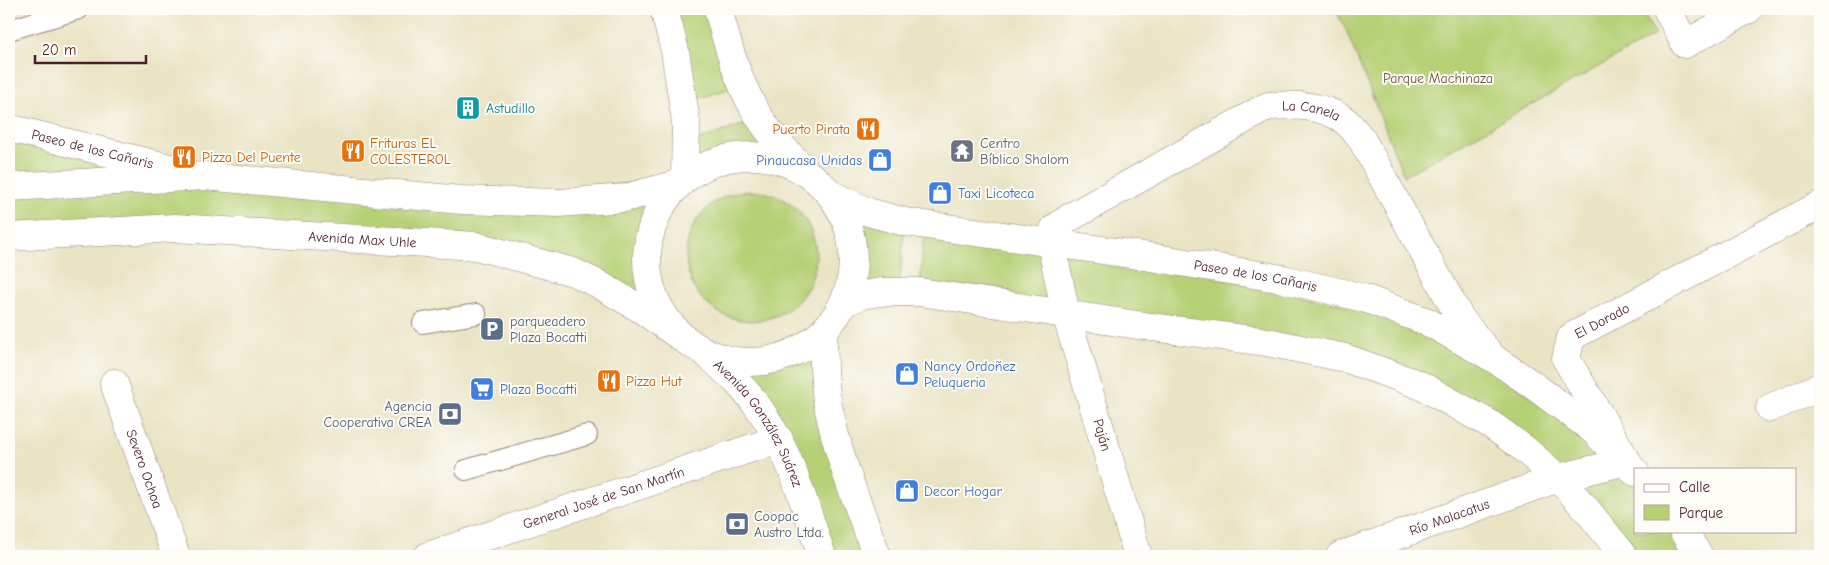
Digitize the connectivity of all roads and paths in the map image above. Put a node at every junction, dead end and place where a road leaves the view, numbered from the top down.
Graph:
1 (79, 9) edge
2 (664, 9) edge
3 (718, 9) edge
4 (1667, 9) edge
5 (1749, 9) edge
6 (9, 30) edge
7 (9, 128) edge
8 (205, 176) junction
9 (682, 182) junction
10 (820, 185) junction
11 (9, 187) edge
12 (1820, 205) edge
13 (9, 237) edge
14 (1051, 243) junction
15 (843, 303) junction
16 (476, 314) dead end
17 (1066, 314) junction
18 (423, 322) dead end
19 (823, 332) junction
20 (698, 348) junction
21 (1493, 358) junction
22 (114, 382) dead end
23 (1820, 387) edge
24 (1770, 408) dead end
25 (587, 435) dead end
26 (779, 439) junction
27 (1631, 467) edge
28 (466, 470) dead end
29 (1558, 478) junction
30 (1684, 532) edge
31 (176, 556) edge
32 (428, 556) edge
33 (822, 556) edge
34 (877, 556) edge
35 (1138, 556) edge
36 (1340, 556) edge
37 (1624, 556) edge
38 (1699, 556) edge

1 - 6 lane
2 - 9 main road
3 - 10 main road
4 - 5 main road
7 - 8 main road, Paseo de los Cañaris
8 - 9 main road
8 - 11 main road
9 - 10 main road
9 - 20 main road
10 - 14 main road, Paseo de los Cañaris
10 - 15 main road
12 - 27 main road, El Dorado
13 - 20 main road, Avenida Max Uhle
14 - 17 main road
14 - 21 main road, Paseo de los Cañaris
14 - 21 main road, La Canela
15 - 17 main road
15 - 19 main road
16 - 18 lane
17 - 29 main road
17 - 35 main road, Paján
19 - 20 main road
19 - 34 main road
20 - 26 main road, Avenida González Suárez
21 - 27 main road, Paseo de los Cañaris
22 - 31 main road, Severo Ochoa
23 - 24 main road
25 - 28 lane
26 - 32 main road, General José de San Martín
26 - 33 main road, Avenida González Suárez
27 - 29 main road
29 - 36 main road, Río Malacatus
29 - 37 main road
30 - 38 main road

